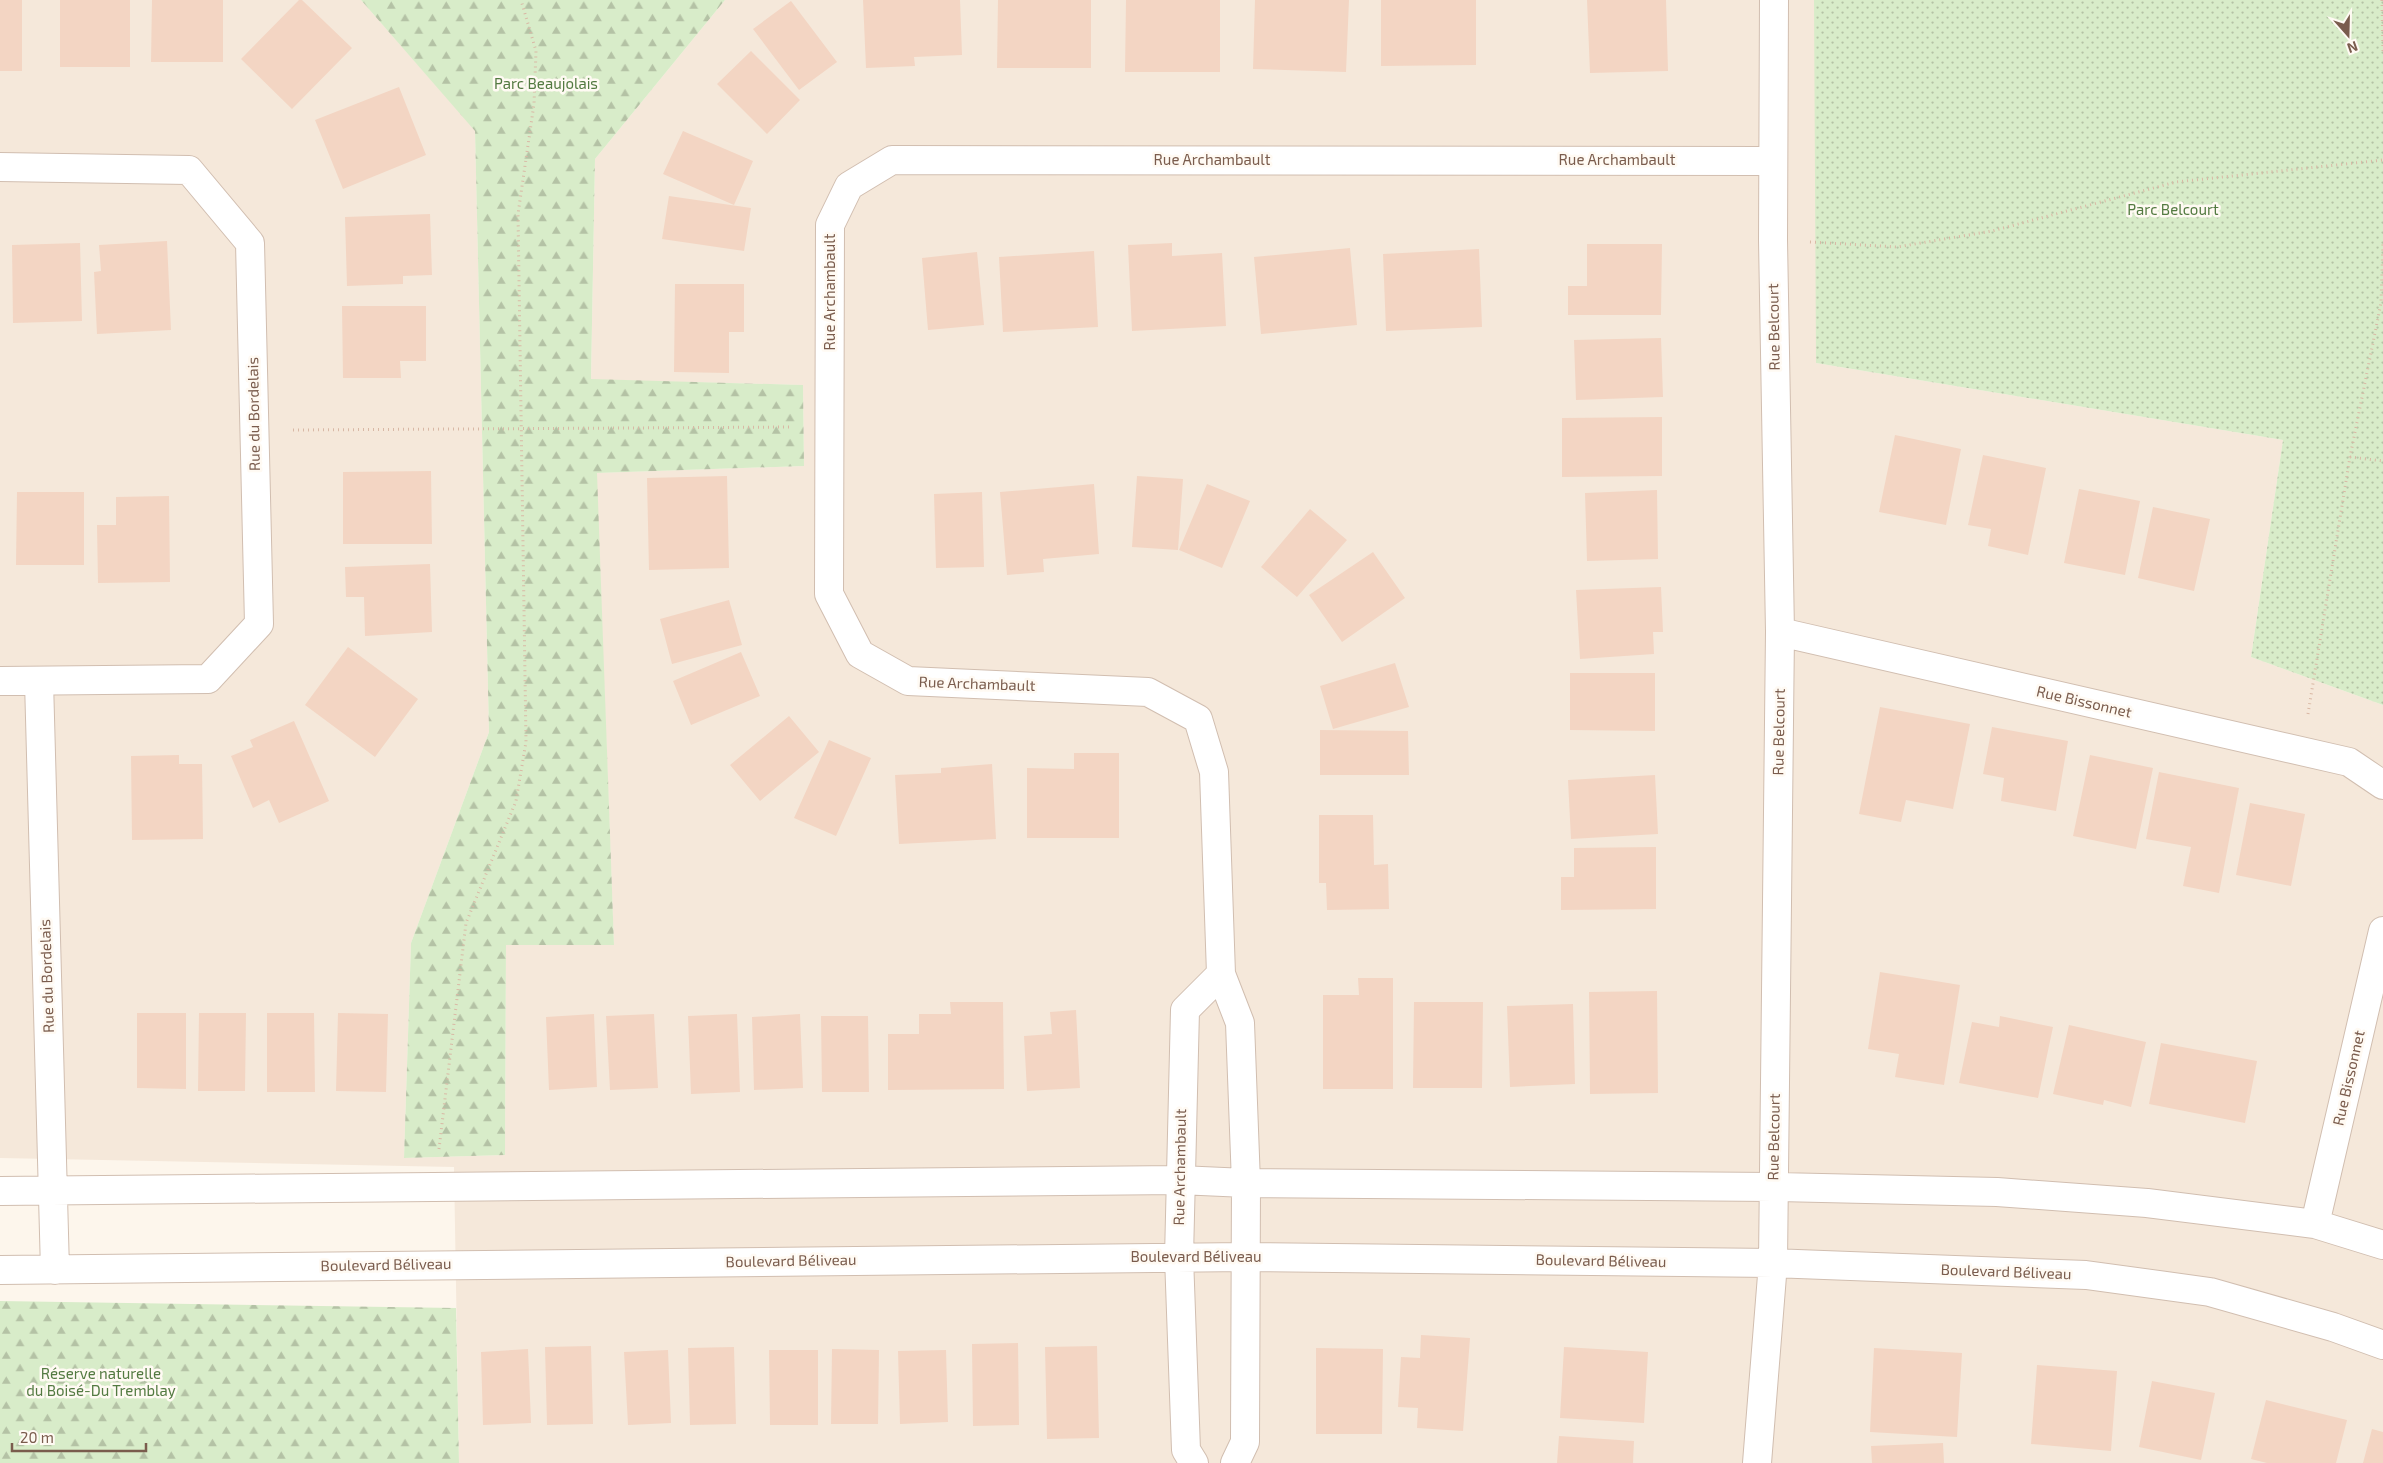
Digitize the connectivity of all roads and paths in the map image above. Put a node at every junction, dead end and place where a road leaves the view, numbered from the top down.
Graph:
1 (522, 0) edge
2 (1774, 0) edge
3 (2382, 0) edge
4 (2383, 53) edge
5 (2383, 160) edge
6 (1772, 161) junction
7 (0, 166) edge
8 (1773, 240) junction
9 (2383, 242) edge
10 (830, 426) junction
11 (521, 429) junction
12 (254, 430) junction
13 (2350, 457) junction
14 (2383, 461) edge
15 (1780, 632) junction
16 (0, 681) edge
17 (39, 681) junction
18 (2302, 751) junction
19 (2383, 785) edge
20 (2383, 932) edge
21 (1221, 974) junction
22 (1179, 1180) junction
23 (1246, 1183) junction
24 (434, 1187) junction
25 (1773, 1187) junction
26 (0, 1191) edge
27 (53, 1192) junction
28 (2316, 1224) junction
29 (2383, 1245) edge
30 (1179, 1257) junction
31 (1245, 1257) junction
32 (1773, 1263) junction
33 (0, 1270) edge
34 (55, 1270) junction
35 (2383, 1345) edge
36 (1194, 1463) edge
37 (1235, 1463) edge
38 (1757, 1463) edge

1 - 11 path
2 - 6 street, Rue Belcourt
3 - 4 path
5 - 8 path
6 - 8 street, Rue Belcourt
6 - 10 street, Rue Archambault
7 - 12 street, Rue du Bordelais
8 - 15 street, Rue Belcourt
9 - 13 path
10 - 11 path
10 - 21 street, Rue Archambault
11 - 12 path
11 - 24 path
12 - 17 street, Rue du Bordelais
13 - 14 path
13 - 18 path
15 - 18 street, Rue Bissonnet
15 - 25 street, Rue Belcourt
16 - 17 street, Rue du Bordelais
17 - 27 street, Rue du Bordelais
18 - 19 street, Rue Bissonnet
20 - 28 street, Rue Bissonnet
21 - 22 street, Rue Archambault
21 - 23 street, Rue Archambault
22 - 23 street
22 - 24 street
22 - 30 street, Rue Archambault
23 - 25 street
23 - 31 street, Rue Archambault
24 - 27 street
25 - 28 street
25 - 32 street, Rue Belcourt
26 - 27 street
27 - 34 street, Rue du Bordelais
28 - 29 street
30 - 31 street, Boulevard Béliveau
30 - 34 street, Boulevard Béliveau
30 - 36 street, Rue Archambault
31 - 32 street, Boulevard Béliveau
31 - 37 street, Rue Archambault
32 - 35 street, Boulevard Béliveau
32 - 38 street, Rue Belcourt
33 - 34 street, Boulevard Béliveau

